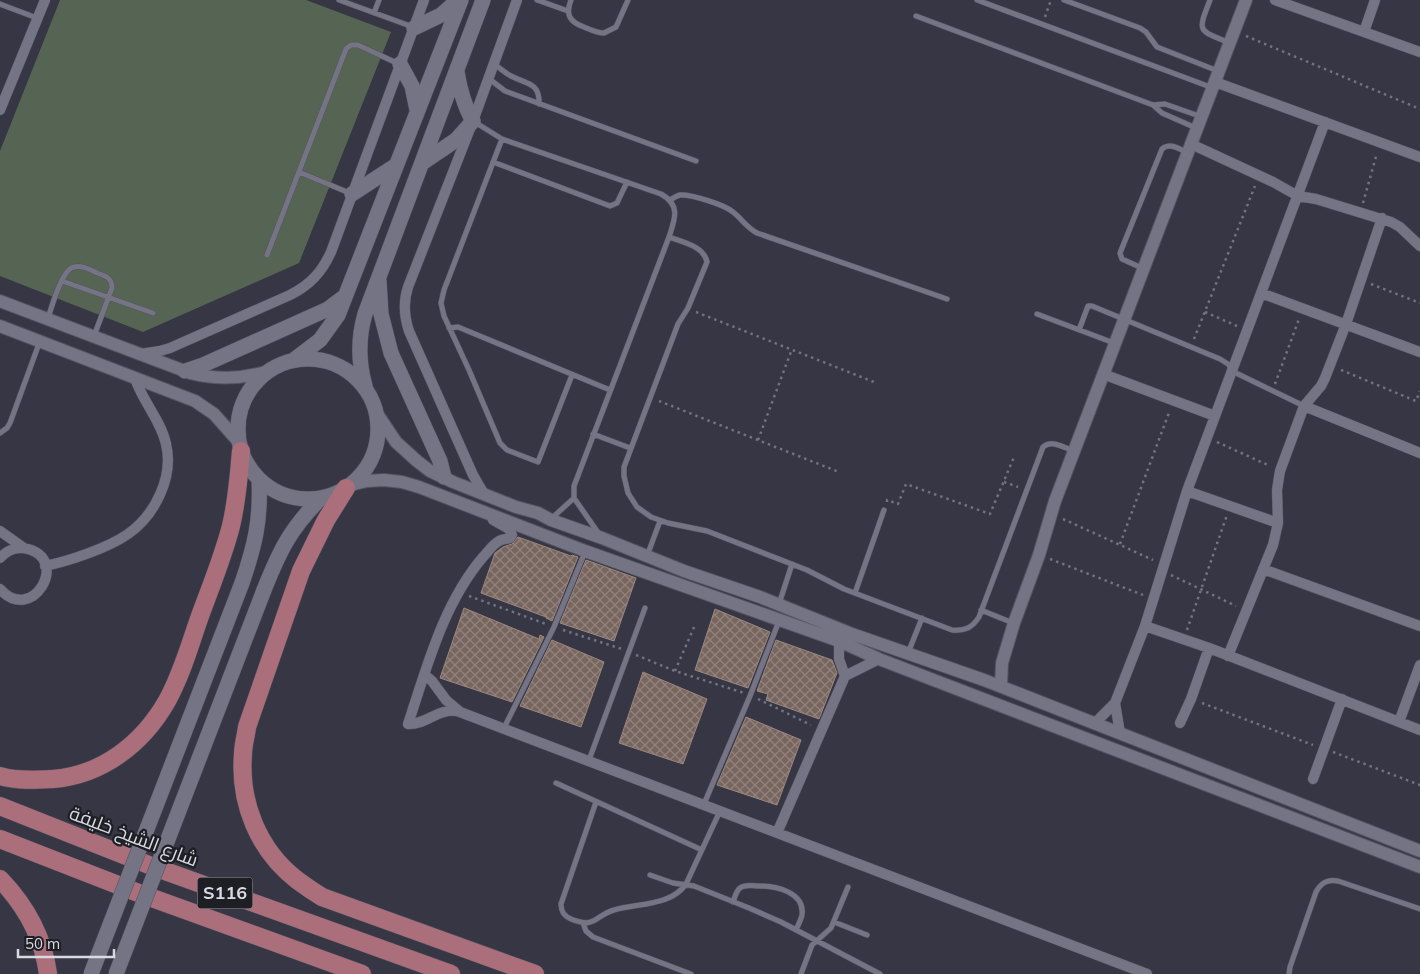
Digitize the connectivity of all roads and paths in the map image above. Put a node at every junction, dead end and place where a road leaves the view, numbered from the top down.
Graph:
1 (45, 0) edge
2 (339, 0) edge
3 (379, 0) edge
4 (424, 0) edge
5 (459, 0) edge
6 (483, 0) edge
7 (517, 0) edge
8 (537, 0) edge
9 (571, 0) edge
10 (628, 0) edge
11 (977, 0) edge
12 (1051, 0) edge
13 (1064, 0) edge
14 (1210, 0) edge
15 (1246, 0) edge
16 (1275, 0) edge
17 (1375, 0) edge
18 (0, 4) edge
19 (568, 11) junction
20 (374, 13) junction
21 (916, 16) dead end
22 (37, 18) junction
23 (1042, 24) junction
24 (414, 28) junction
25 (1364, 32) junction
26 (1232, 37) junction
27 (1420, 52) edge
28 (400, 64) junction
29 (494, 64) junction
30 (457, 71) junction
31 (488, 78) junction
32 (1216, 81) junction
33 (3, 90) edge
34 (539, 104) junction
35 (1154, 105) junction
36 (1420, 108) edge
37 (0, 110) edge
38 (417, 110) junction
39 (473, 121) junction
40 (1325, 122) junction
41 (1200, 123) junction
42 (502, 138) junction
43 (1380, 143) junction
44 (1190, 148) junction
45 (1420, 157) edge
46 (696, 161) dead end
47 (493, 162) junction
48 (422, 163) junction
49 (396, 165) junction
50 (299, 172) junction
51 (1259, 176) junction
52 (627, 182) junction
53 (352, 194) junction
54 (1298, 196) junction
55 (670, 200) junction
56 (1360, 212) junction
57 (1382, 218) junction
58 (669, 237) junction
59 (1420, 246) edge
60 (267, 255) dead end
61 (1144, 269) junction
62 (378, 277) junction
63 (62, 280) junction
64 (1361, 280) junction
65 (1261, 293) junction
66 (345, 296) junction
67 (109, 297) junction
68 (947, 299) dead end
69 (0, 301) edge
70 (1420, 303) edge
71 (688, 308) junction
72 (1303, 308) junction
73 (1205, 312) junction
74 (153, 313) dead end
75 (1038, 314) dead end
76 (47, 319) junction
77 (1124, 321) junction
78 (1346, 324) junction
79 (0, 326) edge
80 (449, 328) junction
81 (1079, 330) junction
82 (1247, 331) junction
83 (94, 337) junction
84 (40, 341) junction
85 (1115, 344) junction
86 (1190, 347) junction
87 (792, 349) junction
88 (1420, 352) edge
89 (140, 354) junction
90 (295, 359) junction
91 (1330, 365) junction
92 (185, 371) junction
93 (1232, 371) junction
94 (266, 372) junction
95 (1104, 374) junction
96 (572, 375) junction
97 (136, 378) junction
98 (874, 382) dead end
99 (365, 387) junction
100 (610, 390) junction
101 (1272, 391) junction
102 (1420, 391) edge
103 (650, 398) junction
104 (1174, 400) junction
105 (1304, 406) junction
106 (378, 415) junction
107 (1215, 416) junction
108 (0, 433) edge
109 (593, 434) junction
110 (1207, 438) junction
111 (758, 440) junction
112 (240, 446) junction
113 (630, 448) junction
114 (1074, 451) junction
115 (1420, 453) edge
116 (1014, 457) dead end
117 (1280, 471) junction
118 (839, 472) dead end
119 (444, 477) junction
120 (259, 479) junction
121 (1004, 482) junction
122 (348, 487) junction
123 (1026, 490) junction
124 (1187, 491) junction
125 (484, 494) junction
126 (321, 498) junction
127 (574, 498) junction
128 (1055, 501) junction
129 (1230, 506) junction
130 (884, 510) joint
131 (482, 511) junction
132 (551, 520) junction
133 (660, 520) junction
134 (1278, 523) junction
135 (0, 530) edge
136 (602, 538) junction
137 (1120, 544) junction
138 (24, 548) junction
139 (586, 551) junction
140 (1039, 555) junction
141 (646, 557) junction
142 (0, 558) edge
143 (792, 564) junction
144 (45, 566) junction
145 (1162, 568) junction
146 (1263, 569) junction
147 (1201, 591) junction
148 (2, 592) edge
149 (459, 592) junction
150 (855, 593) junction
151 (1153, 599) junction
152 (778, 604) junction
153 (645, 608) dead end
154 (981, 610) junction
155 (1246, 611) junction
156 (922, 618) junction
157 (779, 621) junction
158 (1014, 623) junction
159 (695, 624) dead end
160 (1145, 626) junction
161 (1420, 626) edge
162 (554, 627) junction
163 (1184, 639) junction
164 (839, 642) junction
165 (885, 646) junction
166 (1209, 648) junction
167 (628, 651) junction
168 (908, 654) junction
169 (1228, 656) junction
170 (879, 659) junction
171 (1002, 663) junction
172 (1420, 665) edge
173 (675, 671) junction
174 (425, 675) junction
175 (845, 676) junction
176 (984, 680) junction
177 (1002, 686) junction
178 (750, 696) junction
179 (1191, 699) junction
180 (1342, 699) junction
181 (1115, 703) junction
182 (460, 712) junction
183 (1399, 722) junction
184 (1095, 723) junction
185 (1180, 723) dead end
186 (504, 728) junction
187 (822, 730) junction
188 (1420, 730) edge
189 (1120, 733) junction
190 (1323, 748) junction
191 (589, 760) junction
192 (0, 776) edge
193 (1313, 779) dead end
194 (556, 783) dead end
195 (1420, 785) edge
196 (596, 802) junction
197 (704, 805) junction
198 (0, 806) edge
199 (720, 811) junction
200 (777, 833) junction
201 (0, 838) edge
202 (702, 850) junction
203 (1420, 850) edge
204 (1420, 867) edge
205 (650, 875) dead end
206 (0, 879) edge
207 (686, 884) junction
208 (848, 886) dead end
209 (733, 902) junction
210 (1420, 909) edge
211 (834, 922) junction
212 (583, 923) junction
213 (796, 930) junction
214 (867, 935) dead end
215 (816, 941) junction
216 (48, 974) edge
217 (91, 974) edge
218 (116, 974) edge
219 (362, 974) edge
220 (451, 974) edge
221 (535, 974) edge
222 (691, 974) edge
223 (801, 974) edge
224 (880, 974) edge
225 (1148, 974) edge
226 (1289, 974) edge

1 - 22 street
2 - 20 lane
3 - 20 lane
4 - 24 street
5 - 24 main road
5 - 38 main road
6 - 30 main road
7 - 29 street
8 - 19 lane
9 - 19 lane
10 - 19 lane
11 - 23 lane
12 - 23 path
13 - 32 lane
14 - 26 lane
15 - 26 street
16 - 25 street
17 - 25 street
18 - 22 lane
20 - 24 lane
21 - 35 lane
22 - 33 street
23 - 32 lane
24 - 28 street
25 - 27 street
26 - 32 street
26 - 36 path
28 - 38 main road
28 - 50 lane
28 - 53 street
29 - 31 street
29 - 34 lane
30 - 39 main road
30 - 48 main road
31 - 34 lane
31 - 39 street
32 - 40 street
32 - 41 street
33 - 37 street
34 - 46 lane
35 - 41 lane
35 - 41 lane
38 - 49 main road
39 - 42 lane
39 - 48 main road
39 - 125 street
40 - 43 street
40 - 54 street
41 - 44 street
42 - 47 lane
42 - 52 lane
43 - 45 street
43 - 56 path
44 - 51 street
44 - 61 street
44 - 61 lane
47 - 52 lane
47 - 80 lane
48 - 62 main road
49 - 53 main road
49 - 66 main road
50 - 53 lane
50 - 60 lane
51 - 54 street
51 - 73 path
52 - 55 lane
53 - 89 street
54 - 56 street
54 - 65 street
55 - 58 lane
55 - 68 lane
56 - 57 street
57 - 59 street
57 - 64 street
58 - 71 lane
58 - 100 lane
61 - 77 street
62 - 99 main road
62 - 119 main road
63 - 67 lane
63 - 67 lane
63 - 76 lane
64 - 70 path
64 - 78 street
65 - 72 street
65 - 82 street
66 - 90 main road
66 - 92 main road
67 - 74 lane
67 - 83 lane
69 - 76 street
71 - 87 path
71 - 103 lane
72 - 78 street
72 - 101 path
73 - 82 path
73 - 86 path
75 - 81 lane
76 - 83 street
77 - 81 lane
77 - 85 street
77 - 86 lane
78 - 88 street
78 - 91 street
79 - 84 street
80 - 96 lane
80 - 96 lane
81 - 85 lane
82 - 93 street
83 - 89 street
84 - 97 street
84 - 108 lane
85 - 95 street
86 - 93 lane
87 - 98 path
87 - 111 path
89 - 92 street
90 - 94 main road
90 - 99 main road
91 - 102 path
91 - 105 street
92 - 94 street
93 - 101 lane
93 - 107 street
94 - 112 main road
95 - 104 street
95 - 114 street
96 - 100 lane
97 - 112 street
97 - 144 street
99 - 106 main road
100 - 109 lane
101 - 105 lane
103 - 111 path
103 - 113 lane
104 - 107 street
104 - 137 path
105 - 115 street
105 - 117 street
106 - 119 street
106 - 122 main road
107 - 110 street
109 - 113 lane
109 - 127 lane
110 - 117 path
110 - 124 street
111 - 118 path
112 - 120 main road
112 - 192 highway
113 - 133 lane
114 - 123 lane
114 - 128 street
116 - 121 path
117 - 134 street
119 - 125 street
120 - 126 main road
120 - 217 main road, bridge
121 - 123 path
121 - 130 path
122 - 126 main road
122 - 131 street
122 - 221 highway
123 - 154 lane
124 - 129 street
124 - 145 street
125 - 132 street
126 - 218 main road, bridge
127 - 132 lane
127 - 136 lane
128 - 137 path
128 - 140 street
129 - 134 street
129 - 147 path
130 - 150 lane
131 - 139 street
131 - 149 street
132 - 136 street
133 - 141 lane
133 - 143 lane
134 - 146 street
135 - 138 street
136 - 141 street
137 - 145 path
138 - 142 street
138 - 144 street
139 - 157 street
139 - 162 lane
140 - 151 path
140 - 158 street
141 - 152 street
143 - 150 lane
143 - 152 lane
144 - 148 street
145 - 147 path
145 - 151 street
146 - 155 street
146 - 161 street
147 - 155 path
147 - 163 path
149 - 162 path
149 - 174 street
150 - 156 lane
151 - 160 street
152 - 165 street
153 - 167 lane
154 - 156 lane
154 - 158 lane
155 - 169 street
156 - 168 lane
157 - 164 street
157 - 178 lane
158 - 171 street
159 - 173 path
160 - 163 street
160 - 181 street
162 - 167 path
162 - 186 lane
163 - 166 street
164 - 165 street
164 - 170 street
164 - 175 street
165 - 168 street
166 - 169 street
166 - 179 street
167 - 173 path
167 - 191 lane
168 - 176 street
169 - 180 street
170 - 175 street
170 - 204 street
171 - 176 street
171 - 177 street
172 - 183 street
173 - 178 path
174 - 182 street
174 - 182 street
175 - 187 street
176 - 177 street
177 - 184 street
178 - 187 path
178 - 197 lane
179 - 185 street
179 - 190 path
180 - 183 street
180 - 190 street
181 - 184 street
181 - 189 street
182 - 186 street
183 - 188 street
184 - 189 street
186 - 191 street
187 - 200 street
189 - 203 street
190 - 193 street
190 - 195 path
191 - 197 street
194 - 196 lane
196 - 202 lane
196 - 212 lane
197 - 199 street
198 - 220 highway, شارع الشيخ خليفة / S116
199 - 200 street
199 - 202 lane
200 - 225 street
201 - 219 highway, S116
202 - 207 lane
205 - 207 lane
206 - 216 highway
207 - 209 lane
207 - 212 lane
208 - 211 lane
209 - 213 lane
209 - 213 lane
210 - 226 lane
211 - 214 lane
211 - 215 lane
212 - 222 lane
213 - 215 lane
215 - 223 lane
215 - 224 lane

